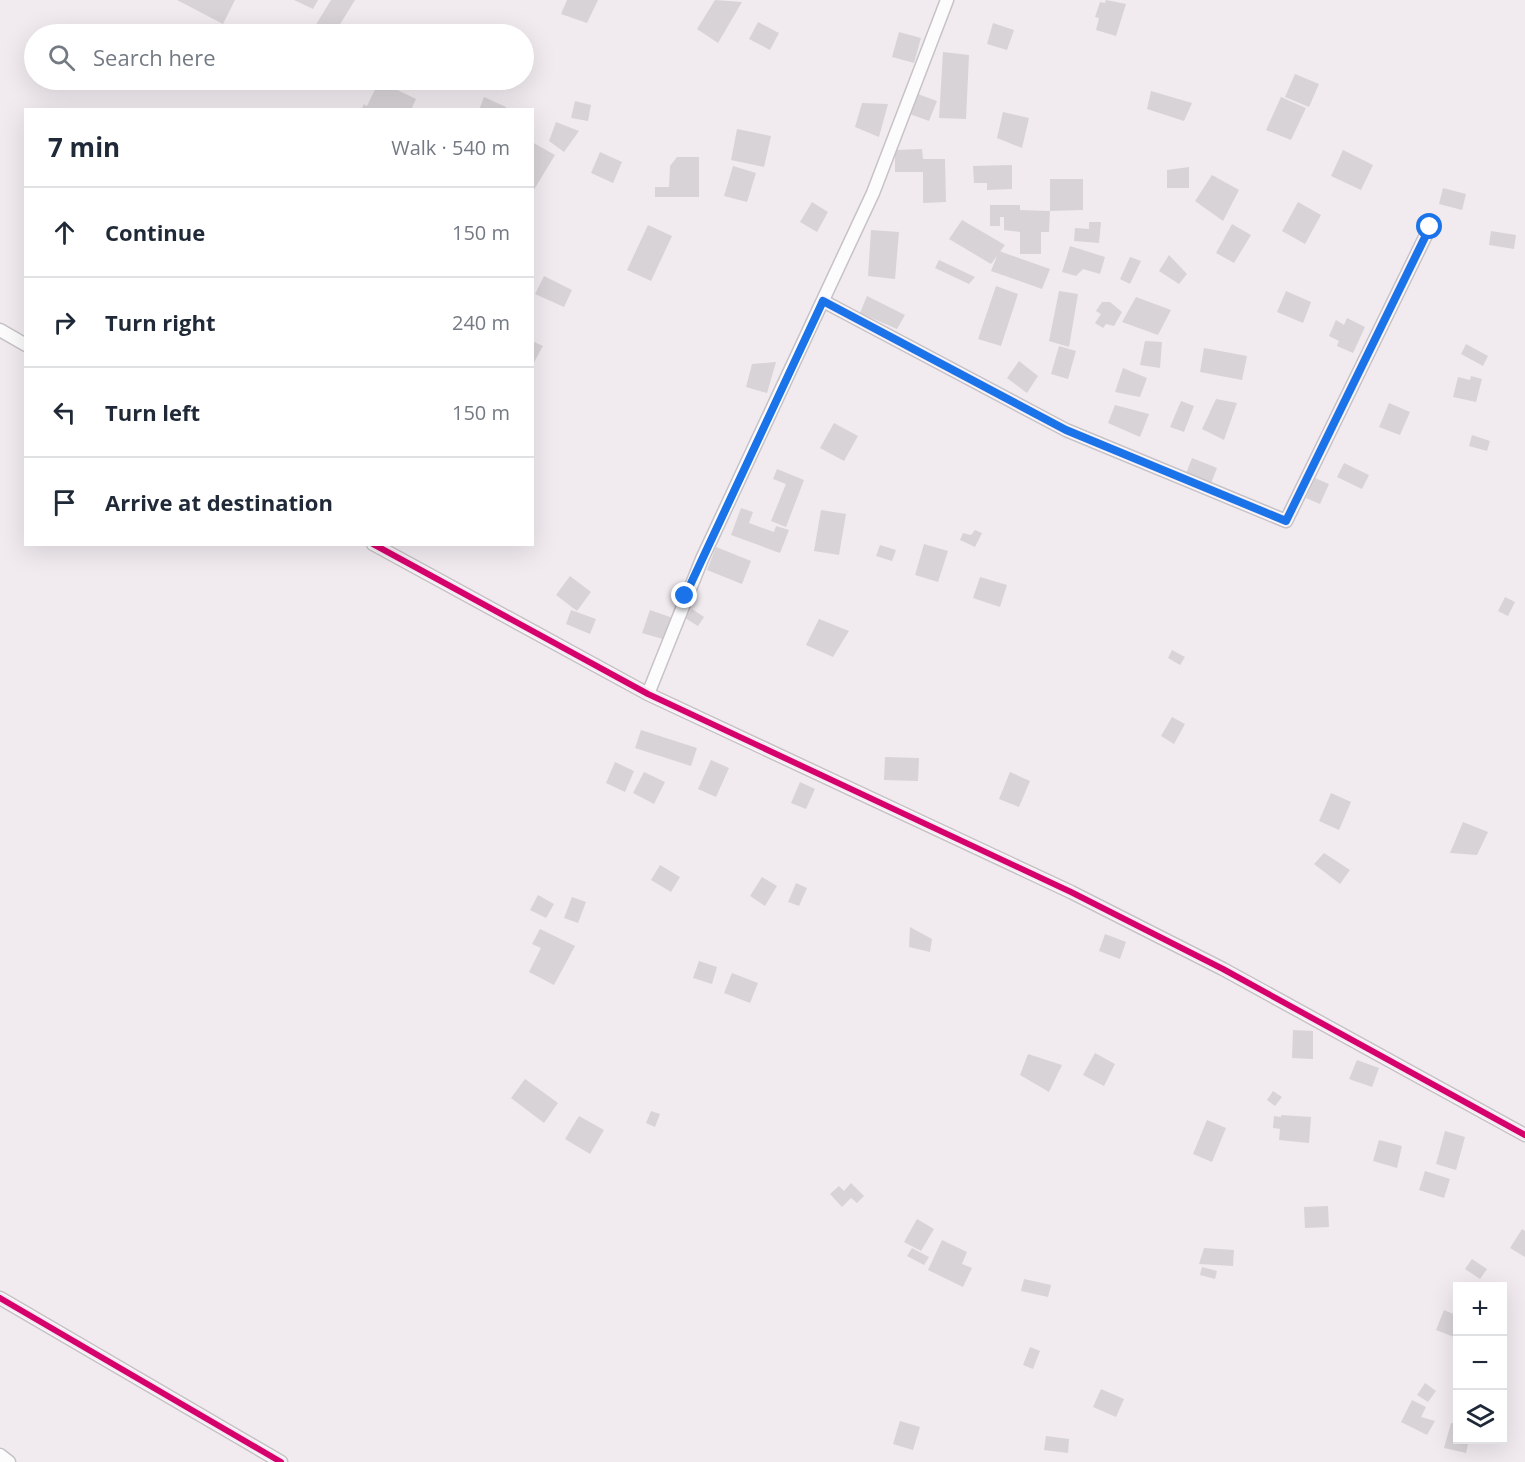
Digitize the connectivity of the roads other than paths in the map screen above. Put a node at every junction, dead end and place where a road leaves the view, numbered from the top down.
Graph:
1 (947, 0) edge
2 (1430, 227) dead end
3 (823, 301) junction
4 (0, 330) edge
5 (24, 344) edge
6 (377, 546) edge
7 (648, 694) junction
8 (1525, 1135) edge
9 (0, 1298) edge
10 (0, 1455) edge
11 (9, 1462) edge
12 (281, 1462) edge

1 - 3 street
2 - 3 street
3 - 7 street
4 - 5 street
6 - 7 street
7 - 8 street
9 - 12 street
10 - 11 street

